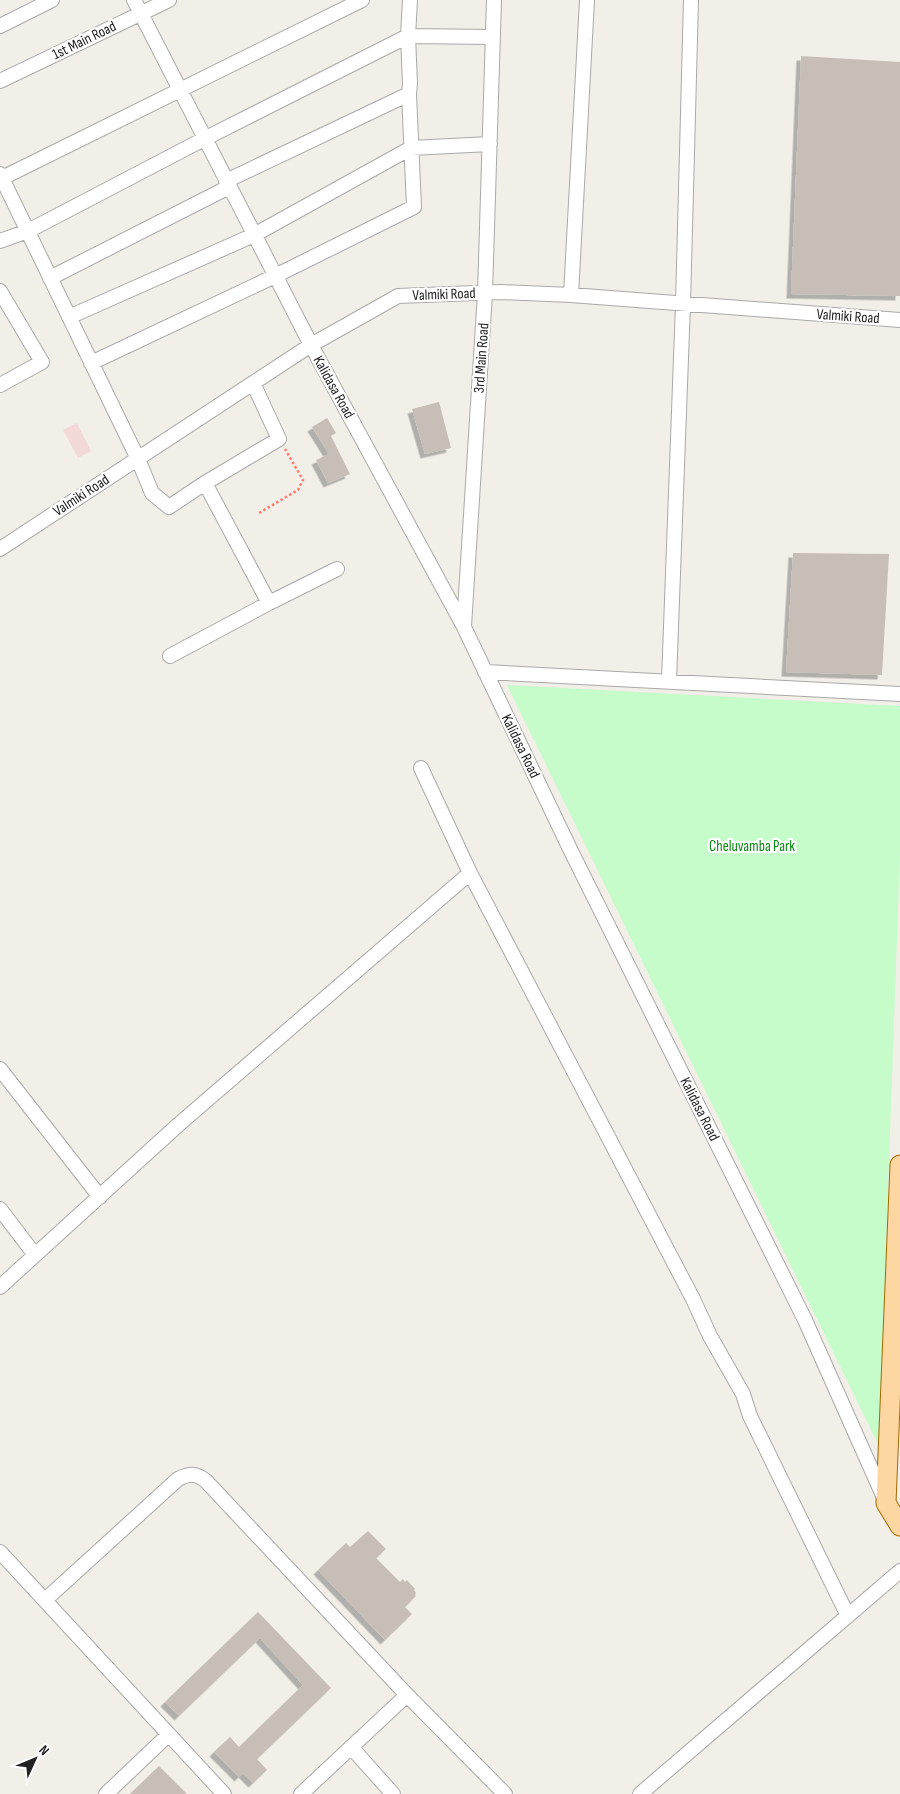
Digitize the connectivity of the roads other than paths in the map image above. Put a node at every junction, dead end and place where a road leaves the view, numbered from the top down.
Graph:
1 (52, 0) edge
2 (134, 0) edge
3 (169, 0) edge
4 (362, 0) edge
5 (410, 0) edge
6 (494, 0) edge
7 (586, 0) edge
8 (691, 0) edge
9 (141, 13) junction
10 (0, 26) edge
11 (408, 36) junction
12 (493, 37) junction
13 (0, 81) edge
14 (180, 92) junction
15 (409, 94) junction
16 (204, 139) junction
17 (490, 144) junction
18 (411, 148) junction
19 (1, 176) edge
20 (227, 184) junction
21 (28, 232) junction
22 (254, 235) junction
23 (0, 241) edge
24 (275, 276) junction
25 (50, 278) junction
26 (0, 291) edge
27 (485, 293) junction
28 (571, 294) junction
29 (683, 304) junction
30 (69, 317) junction
31 (900, 320) edge
32 (311, 345) junction
33 (91, 363) junction
34 (253, 383) junction
35 (0, 385) edge
36 (138, 458) junction
37 (205, 483) junction
38 (0, 549) edge
39 (337, 569) dead end
40 (269, 603) junction
41 (464, 626) junction
42 (170, 656) dead end
43 (485, 672) junction
44 (668, 681) junction
45 (900, 694) edge
46 (421, 768) dead end
47 (470, 873) junction
48 (0, 1069) edge
49 (900, 1165) edge
50 (100, 1197) junction
51 (0, 1209) edge
52 (899, 1236) edge
53 (35, 1255) junction
54 (0, 1287) edge
55 (886, 1503) junction
56 (900, 1526) edge
57 (0, 1552) edge
58 (900, 1571) edge
59 (45, 1600) junction
60 (848, 1616) junction
61 (407, 1695) junction
62 (168, 1735) junction
63 (351, 1747) junction
64 (106, 1794) edge
65 (224, 1794) edge
66 (301, 1794) edge
67 (393, 1794) edge
68 (505, 1794) edge
69 (640, 1794) edge

1 - 10 street
2 - 9 street, Kalidasa Road
3 - 9 street, 1st Main Road
4 - 14 street
5 - 11 street
6 - 12 street, 3rd Main Road
7 - 28 street
8 - 29 street
9 - 13 street, 1st Main Road
9 - 14 street, Kalidasa Road
11 - 12 street
11 - 15 street
11 - 16 street
12 - 17 street, 3rd Main Road
14 - 16 street, Kalidasa Road
14 - 19 street
15 - 18 street
15 - 20 street
16 - 20 street, Kalidasa Road
16 - 21 street
17 - 18 street
17 - 27 street, 3rd Main Road
18 - 22 street
18 - 24 street
19 - 21 street
20 - 22 street, Kalidasa Road
20 - 25 street
21 - 23 street
21 - 25 street
22 - 24 street, Kalidasa Road
22 - 30 street
24 - 32 street, Kalidasa Road
24 - 33 street
25 - 30 street
26 - 35 street
27 - 28 street, Valmiki Road
27 - 32 street, Valmiki Road
27 - 41 street, 3rd Main Road
28 - 29 street, Valmiki Road
29 - 31 street, Valmiki Road
29 - 44 street
30 - 33 street
32 - 34 street, Valmiki Road
32 - 41 street, Kalidasa Road
33 - 36 street
34 - 36 street, Valmiki Road
34 - 37 street
36 - 37 street
36 - 38 street, Valmiki Road
37 - 40 street
39 - 40 street
40 - 42 street
41 - 43 street, Kalidasa Road
43 - 44 street
43 - 55 street, Kalidasa Road
44 - 45 street
46 - 47 street
47 - 50 street
47 - 60 street
48 - 50 street
49 - 52 main road
50 - 53 street
51 - 53 street
52 - 55 main road
53 - 54 street
55 - 56 main road
57 - 59 street
58 - 60 street
59 - 61 street
59 - 62 street
60 - 69 street
61 - 63 street
61 - 68 street
62 - 64 street
62 - 65 street
63 - 66 street
63 - 67 street

